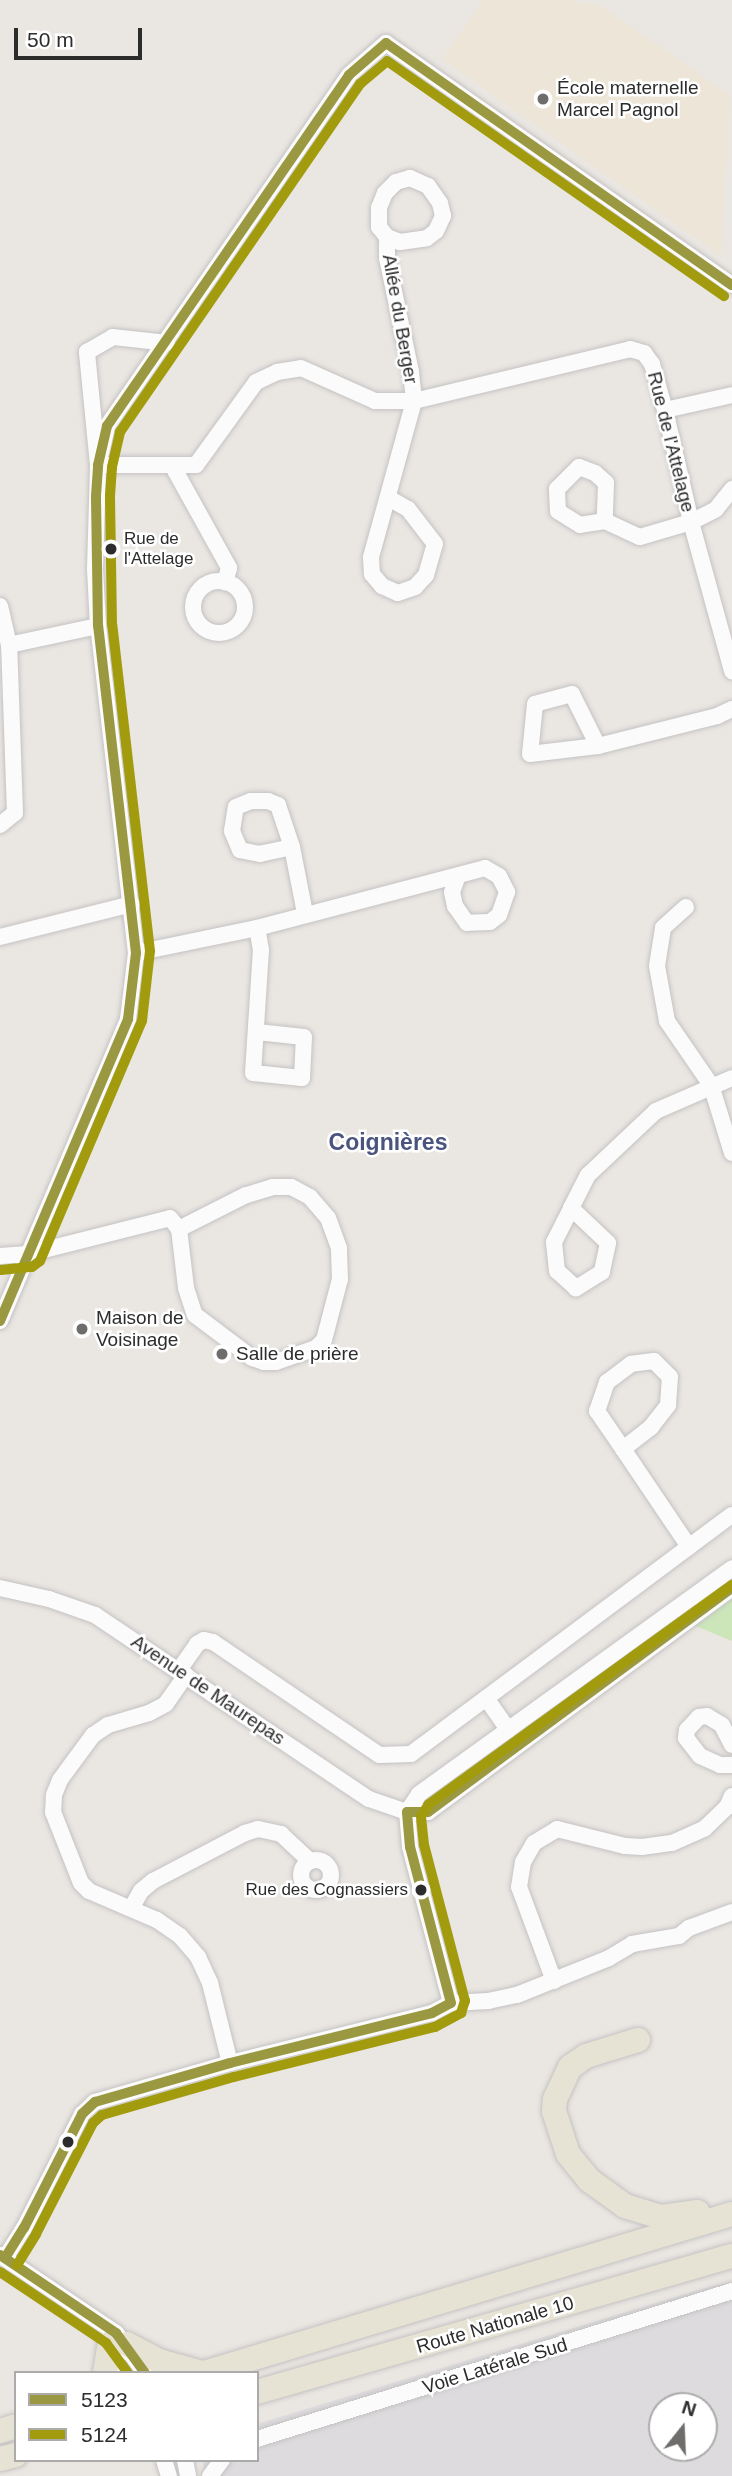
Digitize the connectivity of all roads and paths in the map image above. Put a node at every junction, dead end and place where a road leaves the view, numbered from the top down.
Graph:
1 (387, 237) junction
2 (732, 285) edge
3 (167, 343) junction
4 (732, 395) edge
5 (414, 401) junction
6 (665, 410) junction
7 (98, 465) junction
8 (172, 465) junction
9 (732, 489) edge
10 (390, 499) junction
11 (605, 521) dead end
12 (691, 523) junction
13 (225, 582) dead end
14 (0, 606) edge
15 (99, 626) junction
16 (9, 645) junction
17 (732, 671) edge
18 (732, 709) edge
19 (598, 746) junction
20 (7, 777) edge
21 (0, 825) edge
22 (292, 847) dead end
23 (457, 878) dead end
24 (132, 904) junction
25 (686, 908) dead end
26 (305, 913) junction
27 (257, 928) junction
28 (0, 937) edge
29 (136, 953) junction
30 (257, 1032) dead end
31 (732, 1078) edge
32 (711, 1085) junction
33 (732, 1153) edge
34 (571, 1208) junction
35 (179, 1228) junction
36 (28, 1254) junction
37 (0, 1256) edge
38 (0, 1321) edge
39 (623, 1449) junction
40 (732, 1515) edge
41 (689, 1547) junction
42 (732, 1568) edge
43 (0, 1588) edge
44 (732, 1588) edge
45 (182, 1673) junction
46 (486, 1698) junction
47 (508, 1730) junction
48 (732, 1745) edge
49 (732, 1765) edge
50 (732, 1796) edge
51 (407, 1812) junction
52 (310, 1861) dead end
53 (132, 1907) junction
54 (732, 1912) edge
55 (554, 1981) junction
56 (451, 2003) junction
57 (638, 2040) dead end
58 (230, 2063) junction
59 (726, 2216) edge
60 (3, 2257) edge
61 (724, 2262) edge
62 (732, 2291) edge
63 (113, 2337) junction
64 (241, 2367) edge
65 (105, 2371) edge
66 (121, 2371) edge
67 (143, 2371) edge
68 (196, 2371) edge
69 (216, 2371) edge
70 (259, 2391) edge
71 (261, 2440) edge

1 - 1 street, Allée du Berger
1 - 5 street, Allée du Berger
2 - 3 street
3 - 7 street
3 - 7 street
4 - 6 street
5 - 6 street, Rue de l'Attelage
5 - 8 street, Rue de l'Attelage
5 - 10 street
6 - 12 street, Rue de l'Attelage
7 - 8 street, Rue de l'Attelage
7 - 15 street
8 - 13 street
9 - 12 street
10 - 10 street
11 - 12 street
12 - 17 street, Rue de l'Attelage
14 - 16 street
15 - 16 street
15 - 24 street
16 - 20 street
18 - 19 street
19 - 19 street
20 - 21 street
22 - 26 street
23 - 26 street
24 - 28 street
24 - 29 street
25 - 32 street
26 - 27 street
27 - 29 street
27 - 30 street
29 - 36 street
31 - 32 street
32 - 33 street
32 - 34 street
34 - 34 street
35 - 35 street
35 - 36 street
36 - 37 street
36 - 38 street
39 - 39 street
39 - 41 street
40 - 41 street
41 - 46 street
42 - 47 street
43 - 45 street, Avenue de Maurepas
44 - 51 street
45 - 46 street
45 - 51 street, Avenue de Maurepas
45 - 53 street
46 - 47 street
47 - 51 street
48 - 49 street
50 - 55 street
51 - 56 street
52 - 53 street
53 - 58 street
54 - 55 street
55 - 56 street
56 - 58 street
57 - 59 main road
58 - 60 street
59 - 64 main road
60 - 63 street
61 - 70 main road, Route Nationale 10
62 - 71 street, Voie Latérale Sud
63 - 65 main road
63 - 66 street
63 - 67 street
63 - 68 main road
64 - 69 main road

